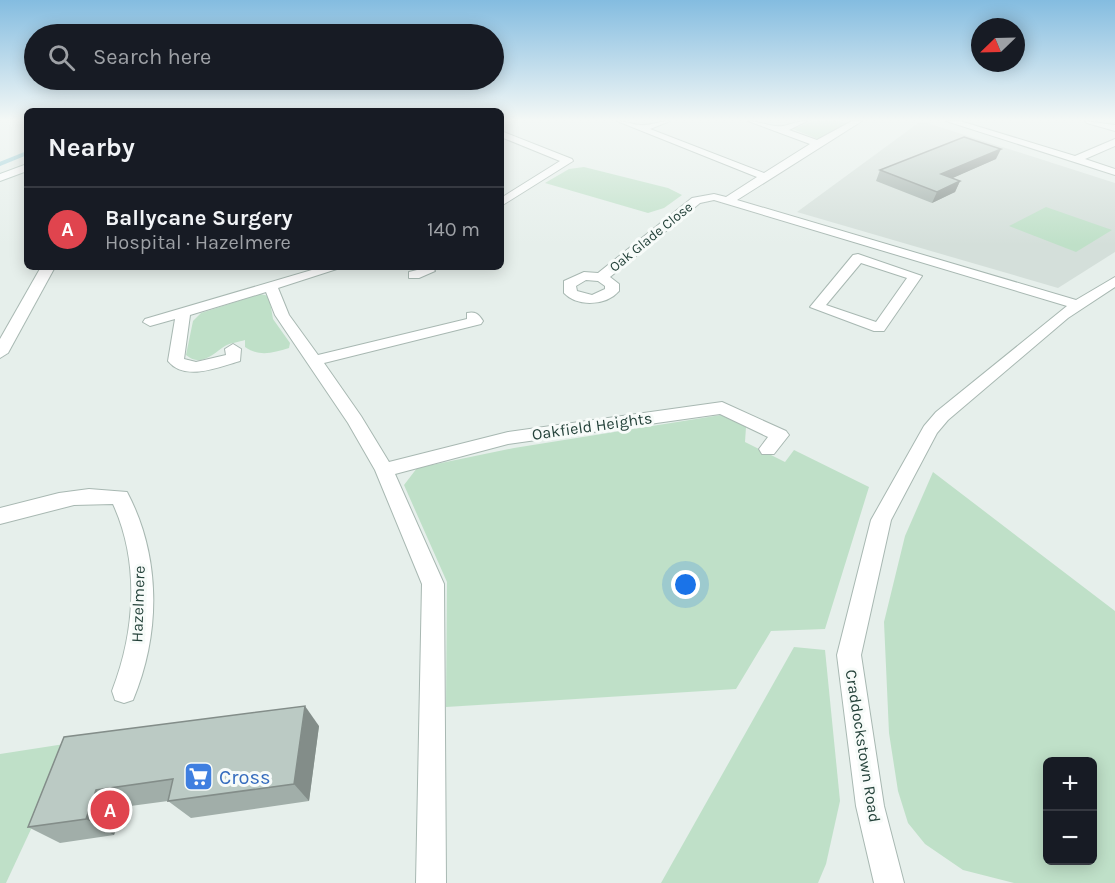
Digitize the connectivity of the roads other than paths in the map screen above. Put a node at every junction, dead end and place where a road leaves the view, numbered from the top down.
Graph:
1 (566, 162) edge
2 (729, 162) edge
3 (789, 162) edge
4 (1087, 162) edge
5 (24, 168) edge
6 (1115, 172) edge
7 (766, 177) junction
8 (0, 178) edge
9 (504, 201) edge
10 (728, 201) junction
11 (898, 252) junction
12 (887, 267) junction
13 (46, 270) edge
14 (327, 270) edge
15 (601, 277) dead end
16 (1115, 281) edge
17 (271, 288) junction
18 (1077, 305) junction
19 (183, 314) junction
20 (472, 316) dead end
21 (150, 322) dead end
22 (5, 338) edge
23 (233, 349) dead end
24 (0, 353) edge
25 (314, 361) junction
26 (768, 449) dead end
27 (384, 470) junction
28 (0, 516) edge
29 (124, 691) dead end
30 (430, 883) edge
31 (889, 883) edge

1 - 9 street
2 - 7 street
3 - 7 street
4 - 6 street
5 - 8 street
7 - 10 street
10 - 11 street
10 - 15 street, Oak Glade Close
11 - 12 street
11 - 18 street
12 - 12 street
13 - 22 street
14 - 17 street
16 - 18 street, Craddockstown Road
17 - 19 street
17 - 25 street
18 - 31 street, Craddockstown Road
19 - 21 street
19 - 23 street
20 - 25 street
22 - 24 street
25 - 27 street
26 - 27 street, Oakfield Heights
27 - 30 street
28 - 29 street, Hazelmere

